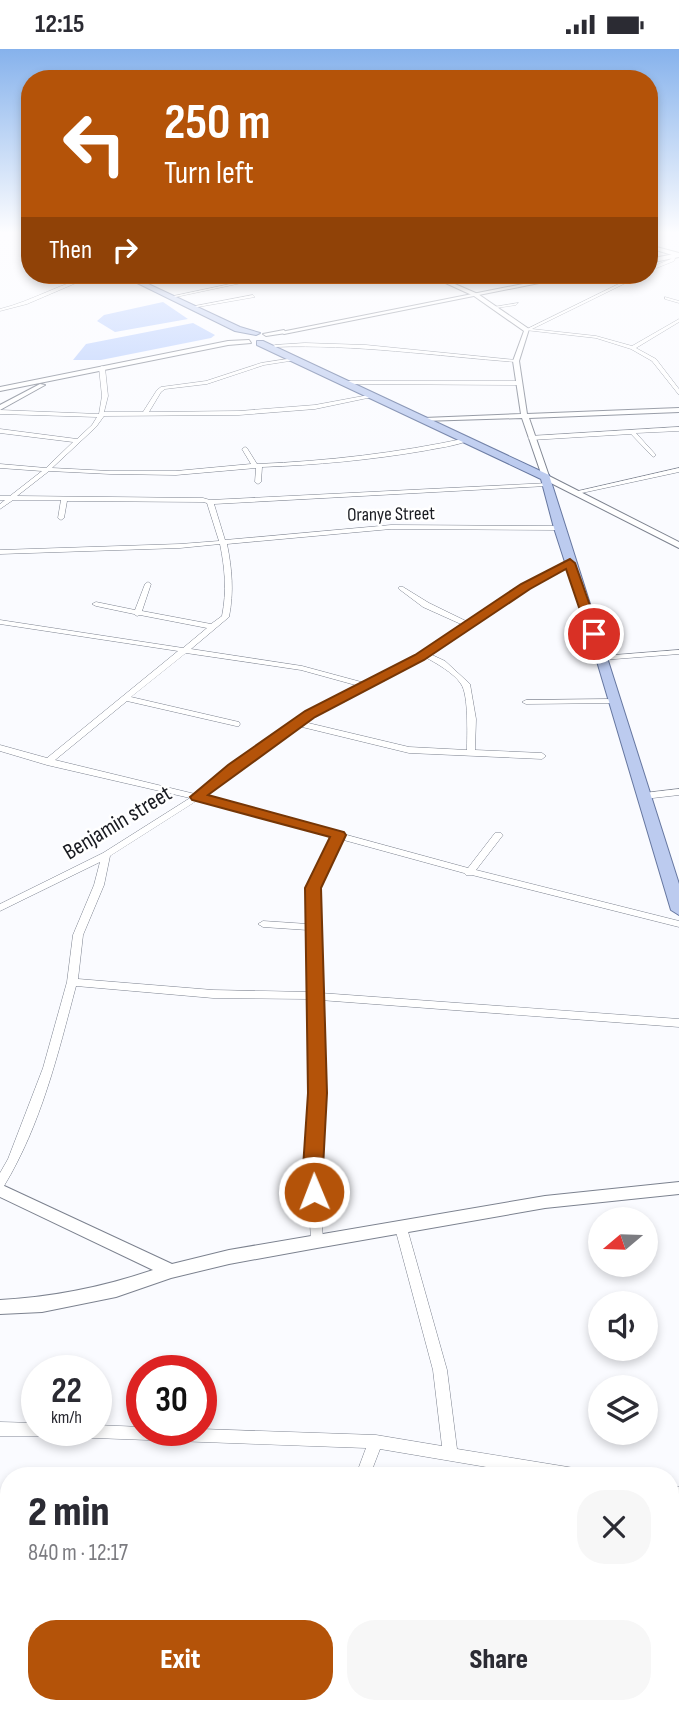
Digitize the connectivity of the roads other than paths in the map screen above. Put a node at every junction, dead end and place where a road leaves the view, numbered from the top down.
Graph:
1 (199, 312) edge
2 (390, 312) edge
3 (502, 312) edge
4 (565, 312) edge
5 (679, 320) edge
6 (527, 330) junction
7 (284, 332) joint
8 (242, 336) junction
9 (273, 342) junction
10 (633, 348) junction
11 (294, 359) junction
12 (516, 361) junction
13 (102, 368) junction
14 (58, 377) junction
15 (339, 381) junction
16 (519, 383) junction
17 (23, 384) junction
18 (0, 389) edge
19 (679, 393) edge
20 (19, 396) junction
21 (374, 396) junction
22 (0, 409) edge
23 (679, 409) edge
24 (145, 414) junction
25 (101, 415) junction
26 (525, 416) junction
27 (424, 420) junction
28 (679, 429) edge
29 (0, 431) edge
30 (632, 433) junction
31 (531, 438) junction
32 (467, 440) junction
33 (77, 441) junction
34 (245, 449) dead end
35 (653, 455) dead end
36 (0, 466) edge
37 (257, 466) junction
38 (47, 470) junction
39 (679, 470) edge
40 (547, 481) junction
41 (258, 482) dead end
42 (577, 492) junction
43 (0, 498) edge
44 (11, 498) junction
45 (64, 499) junction
46 (210, 502) junction
47 (0, 507) edge
48 (61, 518) dead end
49 (559, 528) junction
50 (225, 541) junction
51 (679, 545) edge
52 (0, 552) edge
53 (570, 563) junction
54 (148, 584) dead end
55 (401, 588) dead end
56 (96, 604) dead end
57 (137, 614) junction
58 (0, 622) edge
59 (468, 625) junction
60 (213, 627) junction
61 (185, 652) junction
62 (679, 652) edge
63 (425, 654) junction
64 (602, 658) junction
65 (368, 686) junction
66 (124, 698) junction
67 (615, 701) junction
68 (526, 702) dead end
69 (297, 723) junction
70 (236, 724) dead end
71 (0, 748) edge
72 (471, 753) junction
73 (542, 756) dead end
74 (47, 762) junction
75 (679, 792) edge
76 (644, 796) junction
77 (197, 797) junction
78 (338, 835) junction
79 (498, 835) dead end
80 (106, 855) junction
81 (469, 873) junction
82 (0, 908) edge
83 (679, 910) edge
84 (263, 923) dead end
85 (679, 924) edge
86 (313, 927) junction
87 (72, 982) junction
88 (314, 996) junction
89 (679, 1023) edge
90 (0, 1183) edge
91 (679, 1188) edge
92 (0, 1190) edge
93 (401, 1228) junction
94 (317, 1241) junction
95 (171, 1271) junction
96 (0, 1307) edge
97 (0, 1429) edge
98 (21, 1430) edge
99 (112, 1432) edge
100 (376, 1442) junction
101 (450, 1453) junction
102 (366, 1467) edge
103 (529, 1467) edge

1 - 8 main road
2 - 7 main road
3 - 6 street
4 - 6 street
5 - 10 street
6 - 10 street
6 - 12 street
7 - 9 street
8 - 9 main road
8 - 9 main road
8 - 13 street
9 - 11 main road
9 - 12 street
10 - 19 street
11 - 15 main road
11 - 24 street
12 - 16 street
13 - 14 street
13 - 25 street
14 - 17 street
14 - 20 street
15 - 16 street
15 - 21 main road
16 - 26 street
17 - 18 street
17 - 20 street
20 - 22 street
21 - 24 street
21 - 27 main road
22 - 25 street
23 - 26 street
24 - 25 street
25 - 33 street
26 - 27 street
26 - 31 street
27 - 32 main road
28 - 30 street
29 - 33 street
30 - 31 street
30 - 35 street
31 - 40 street
32 - 37 street
32 - 40 main road
33 - 38 street
34 - 37 street
36 - 38 street
37 - 38 street
37 - 41 street
38 - 44 street
39 - 42 street
40 - 42 street
40 - 46 street
40 - 49 main road
42 - 51 street
43 - 44 street
44 - 45 street
44 - 47 street
45 - 46 street
45 - 48 street
46 - 50 street
49 - 50 street, Oranye Street
49 - 53 main road
50 - 52 street, Oranye Street
50 - 60 street
53 - 59 street, Benjamin street
53 - 64 main road
54 - 57 street
55 - 59 street
56 - 57 street
57 - 60 street
58 - 61 street
59 - 63 street, Benjamin street
60 - 61 street
61 - 65 street
61 - 66 street
62 - 64 street
63 - 65 street, Benjamin street
63 - 72 street
64 - 67 main road
65 - 69 street, Benjamin street
66 - 70 street
66 - 74 street
67 - 68 street
67 - 76 main road
69 - 72 street
69 - 77 street, Benjamin street
71 - 74 street
72 - 73 street
74 - 77 street
75 - 76 street
76 - 83 main road
77 - 78 street
77 - 80 street, Benjamin street
78 - 81 street
78 - 86 street
79 - 81 street
80 - 82 street, Benjamin street
80 - 87 street
81 - 85 street
84 - 86 street
86 - 88 street
87 - 88 street
87 - 90 street
88 - 89 street
88 - 94 street
91 - 93 street
92 - 95 street
93 - 94 street
93 - 101 street
94 - 95 street
95 - 96 street
97 - 98 street
99 - 100 street
100 - 101 street
100 - 102 street
101 - 103 street

